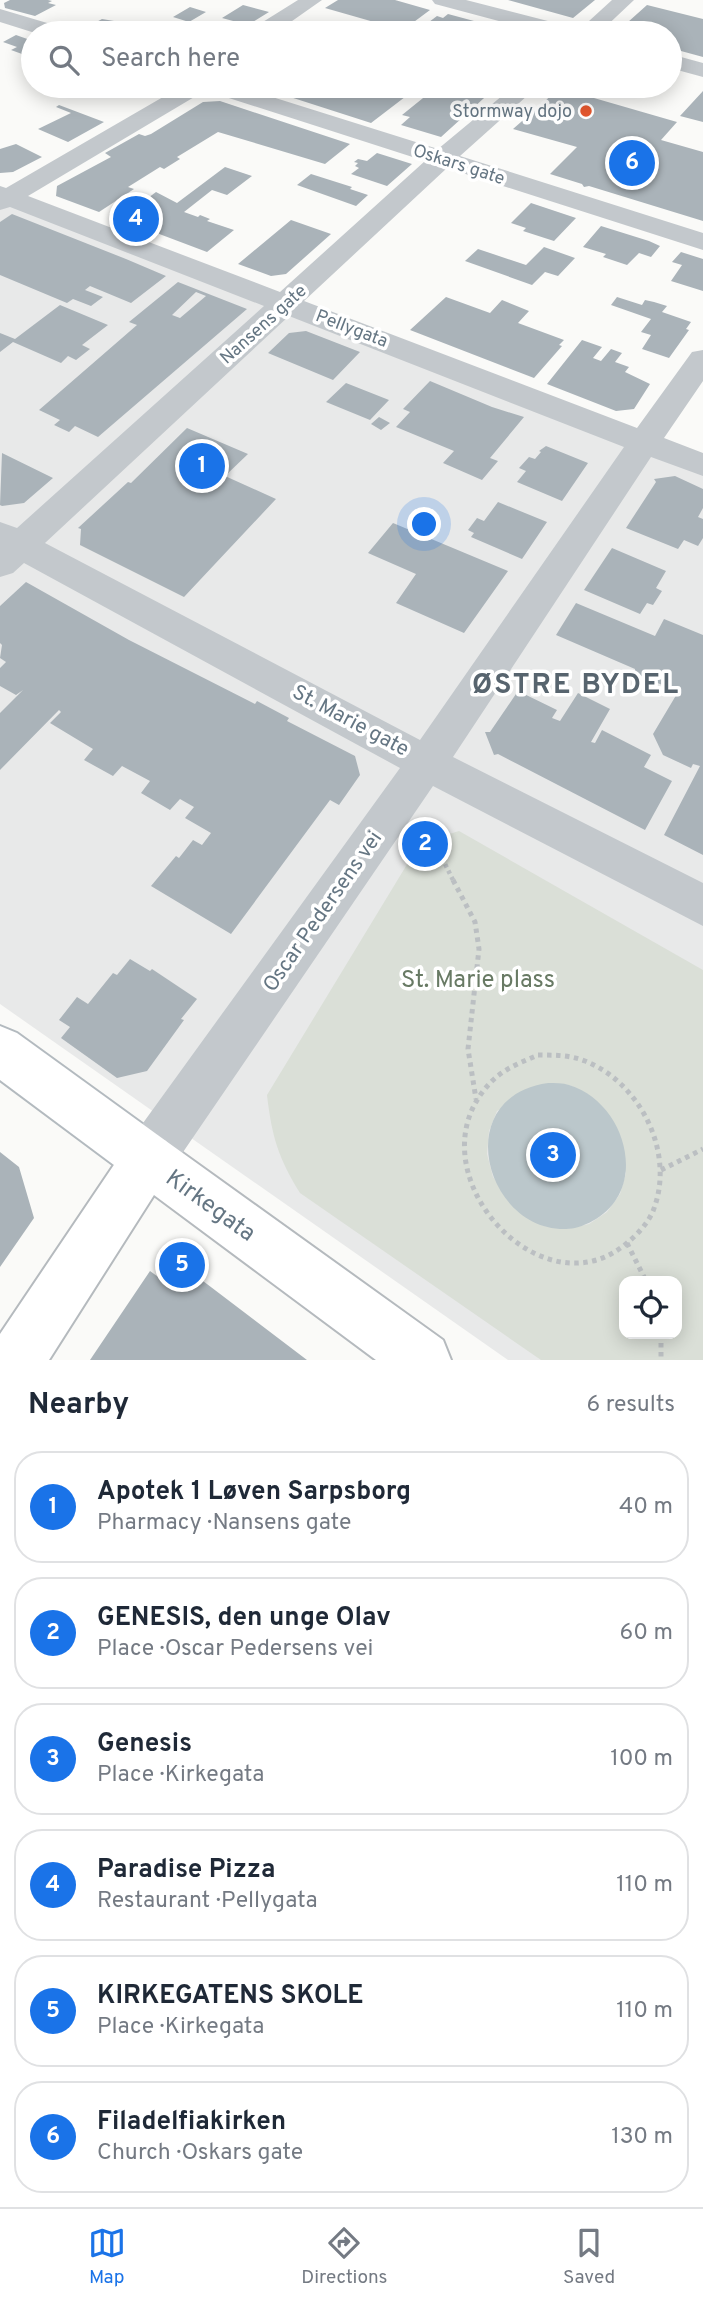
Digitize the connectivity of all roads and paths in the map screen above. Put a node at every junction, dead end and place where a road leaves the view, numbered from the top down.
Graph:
1 (312, 0) edge
2 (442, 0) edge
3 (624, 0) edge
4 (0, 15) edge
5 (280, 21) edge
6 (522, 21) edge
7 (600, 21) edge
8 (21, 22) edge
9 (682, 65) edge
10 (703, 71) edge
11 (177, 98) edge
12 (252, 98) edge
13 (513, 98) edge
14 (442, 159) junction
15 (3, 198) edge
16 (703, 242) edge
17 (286, 303) junction
18 (703, 359) edge
19 (644, 442) junction
20 (703, 465) edge
21 (7, 548) edge
22 (428, 761) junction
23 (438, 820) dead end
24 (703, 905) edge
25 (0, 1050) edge
26 (476, 1100) junction
27 (703, 1149) edge
28 (148, 1159) junction
29 (661, 1170) junction
30 (627, 1244) junction
31 (643, 1276) edge
32 (661, 1339) edge
33 (16, 1360) edge
34 (423, 1360) edge
35 (661, 1360) edge

1 - 5 street
2 - 6 street
3 - 7 street
4 - 8 street
9 - 10 street
11 - 15 street
12 - 14 street, Oskars gate
13 - 14 street, Nansens gate
14 - 16 street, Oskars gate
14 - 17 street, Nansens gate
15 - 17 street, Pellygata
17 - 19 street, Pellygata
17 - 21 street, Nansens gate
18 - 19 street, Oscar Pedersens vei
19 - 20 street, Pellygata
19 - 22 street, Oscar Pedersens vei
21 - 22 street, St. Marie gate
22 - 24 street, St. Marie gate
22 - 28 street, Oscar Pedersens vei
23 - 26 path
25 - 28 main road, Kirkegata
26 - 29 path
26 - 30 path
27 - 29 path
28 - 33 main road, Oscar Pedersens vei
28 - 34 main road, Kirkegata
29 - 30 path
30 - 31 path
32 - 35 path

